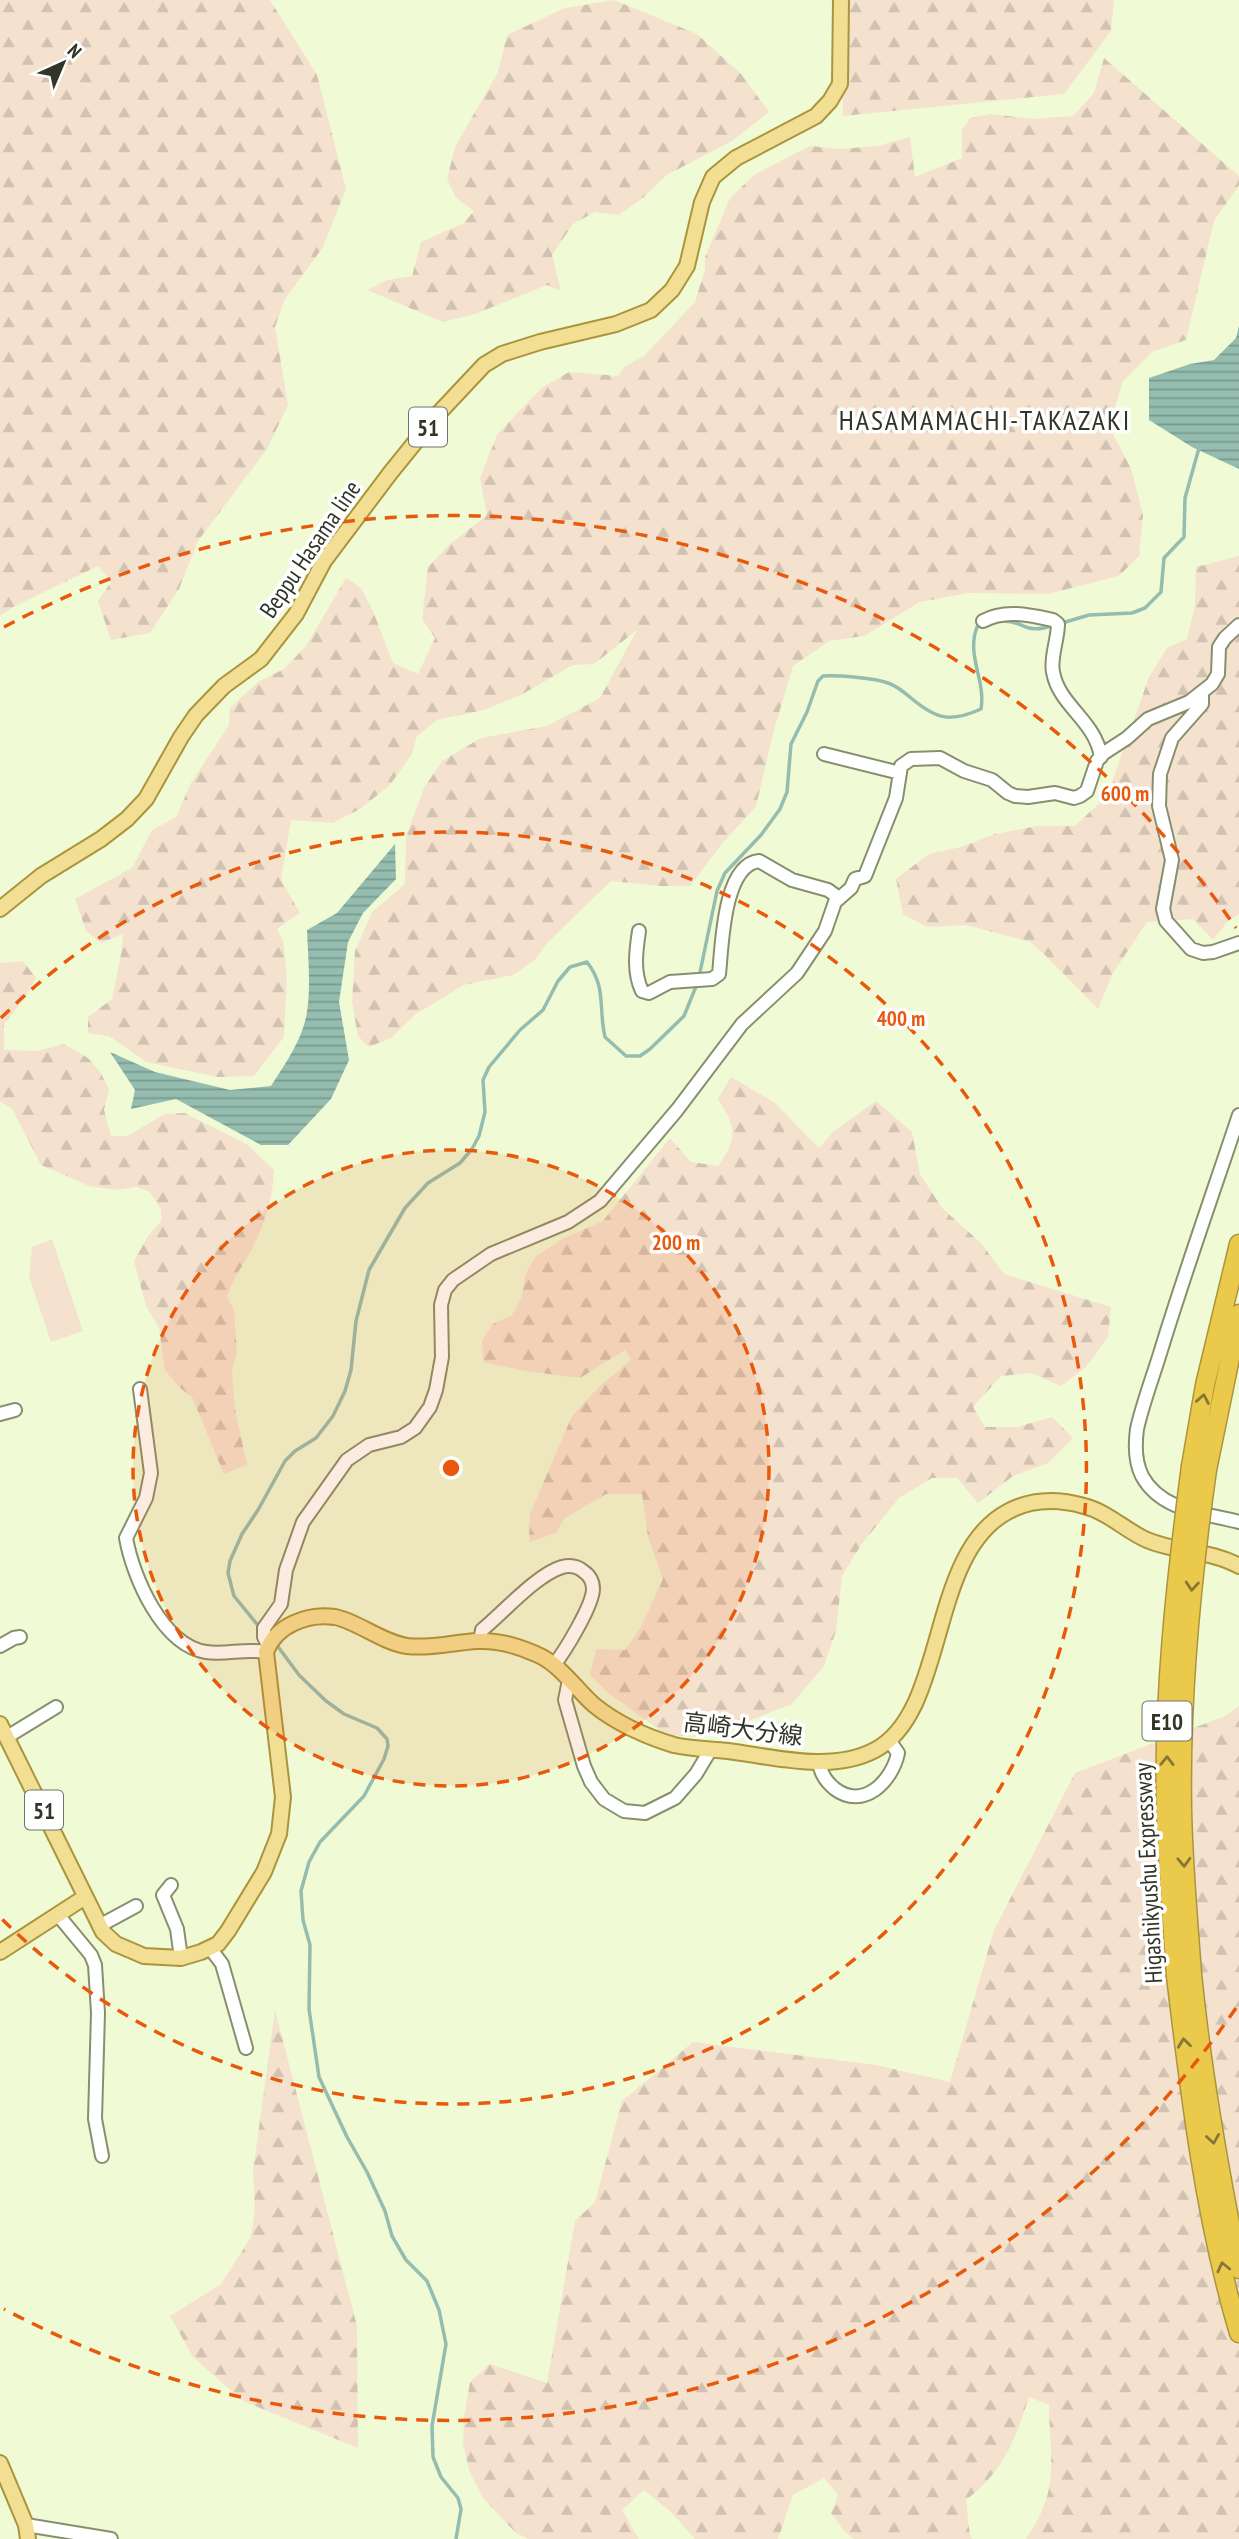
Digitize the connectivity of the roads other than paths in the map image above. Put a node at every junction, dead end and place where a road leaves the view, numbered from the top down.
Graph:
1 (841, 0) edge
2 (983, 621) dead end
3 (1239, 625) edge
4 (1202, 693) junction
5 (824, 754) dead end
6 (1101, 757) junction
7 (900, 773) junction
8 (839, 898) junction
9 (0, 909) edge
10 (639, 931) dead end
11 (1239, 943) edge
12 (1239, 1115) edge
13 (1239, 1244) edge
14 (1239, 1314) edge
15 (140, 1389) dead end
16 (15, 1410) dead end
17 (0, 1414) edge
18 (1199, 1468) junction
19 (1239, 1522) edge
20 (1239, 1566) edge
21 (20, 1637) dead end
22 (480, 1641) junction
23 (0, 1646) edge
24 (267, 1649) junction
25 (554, 1665) junction
26 (569, 1680) junction
27 (56, 1707) dead end
28 (4, 1730) edge
29 (889, 1740) junction
30 (711, 1749) junction
31 (819, 1761) junction
32 (171, 1885) dead end
33 (85, 1897) junction
34 (136, 1906) dead end
35 (58, 1915) junction
36 (99, 1926) junction
37 (210, 1948) junction
38 (0, 1952) edge
39 (181, 1958) junction
40 (1184, 1975) junction
41 (246, 2048) dead end
42 (102, 2155) dead end
43 (1239, 2269) edge
44 (1239, 2333) edge
45 (0, 2463) edge
46 (6, 2492) edge
47 (27, 2532) edge
48 (111, 2539) edge

1 - 9 main road, Beppu Hasama line / 51
2 - 6 street
3 - 4 street
4 - 6 street
4 - 11 street
5 - 7 street
6 - 7 street
7 - 8 street
8 - 10 street
8 - 24 street
12 - 19 street
18 -> 13 highway, Higashikyushu Expressway / E10
14 - 18 highway, Higashikyushu Expressway / E10
15 - 24 street
16 - 17 street
18 - 40 highway, Higashikyushu Expressway / E10, bridge
20 - 29 main road, 高崎大分線
21 - 23 street
22 - 24 main road, 高崎大分線
22 - 25 main road, 高崎大分線
22 - 25 street
24 - 37 main road
25 - 26 main road, 高崎大分線
26 - 30 main road, 高崎大分線
26 - 30 street
27 - 28 street
28 - 33 main road, 51
29 - 31 main road, 高崎大分線
29 - 31 street
30 - 31 main road, 高崎大分線
32 - 39 street
33 - 35 main road
33 - 36 main road
34 - 36 street
35 - 38 main road
35 - 42 street
36 - 39 main road
37 - 39 main road
37 - 41 street
40 -> 43 highway, Higashikyushu Expressway / E10
44 -> 40 highway, Higashikyushu Expressway / E10
45 - 46 main road
46 - 47 main road
47 - 48 street

